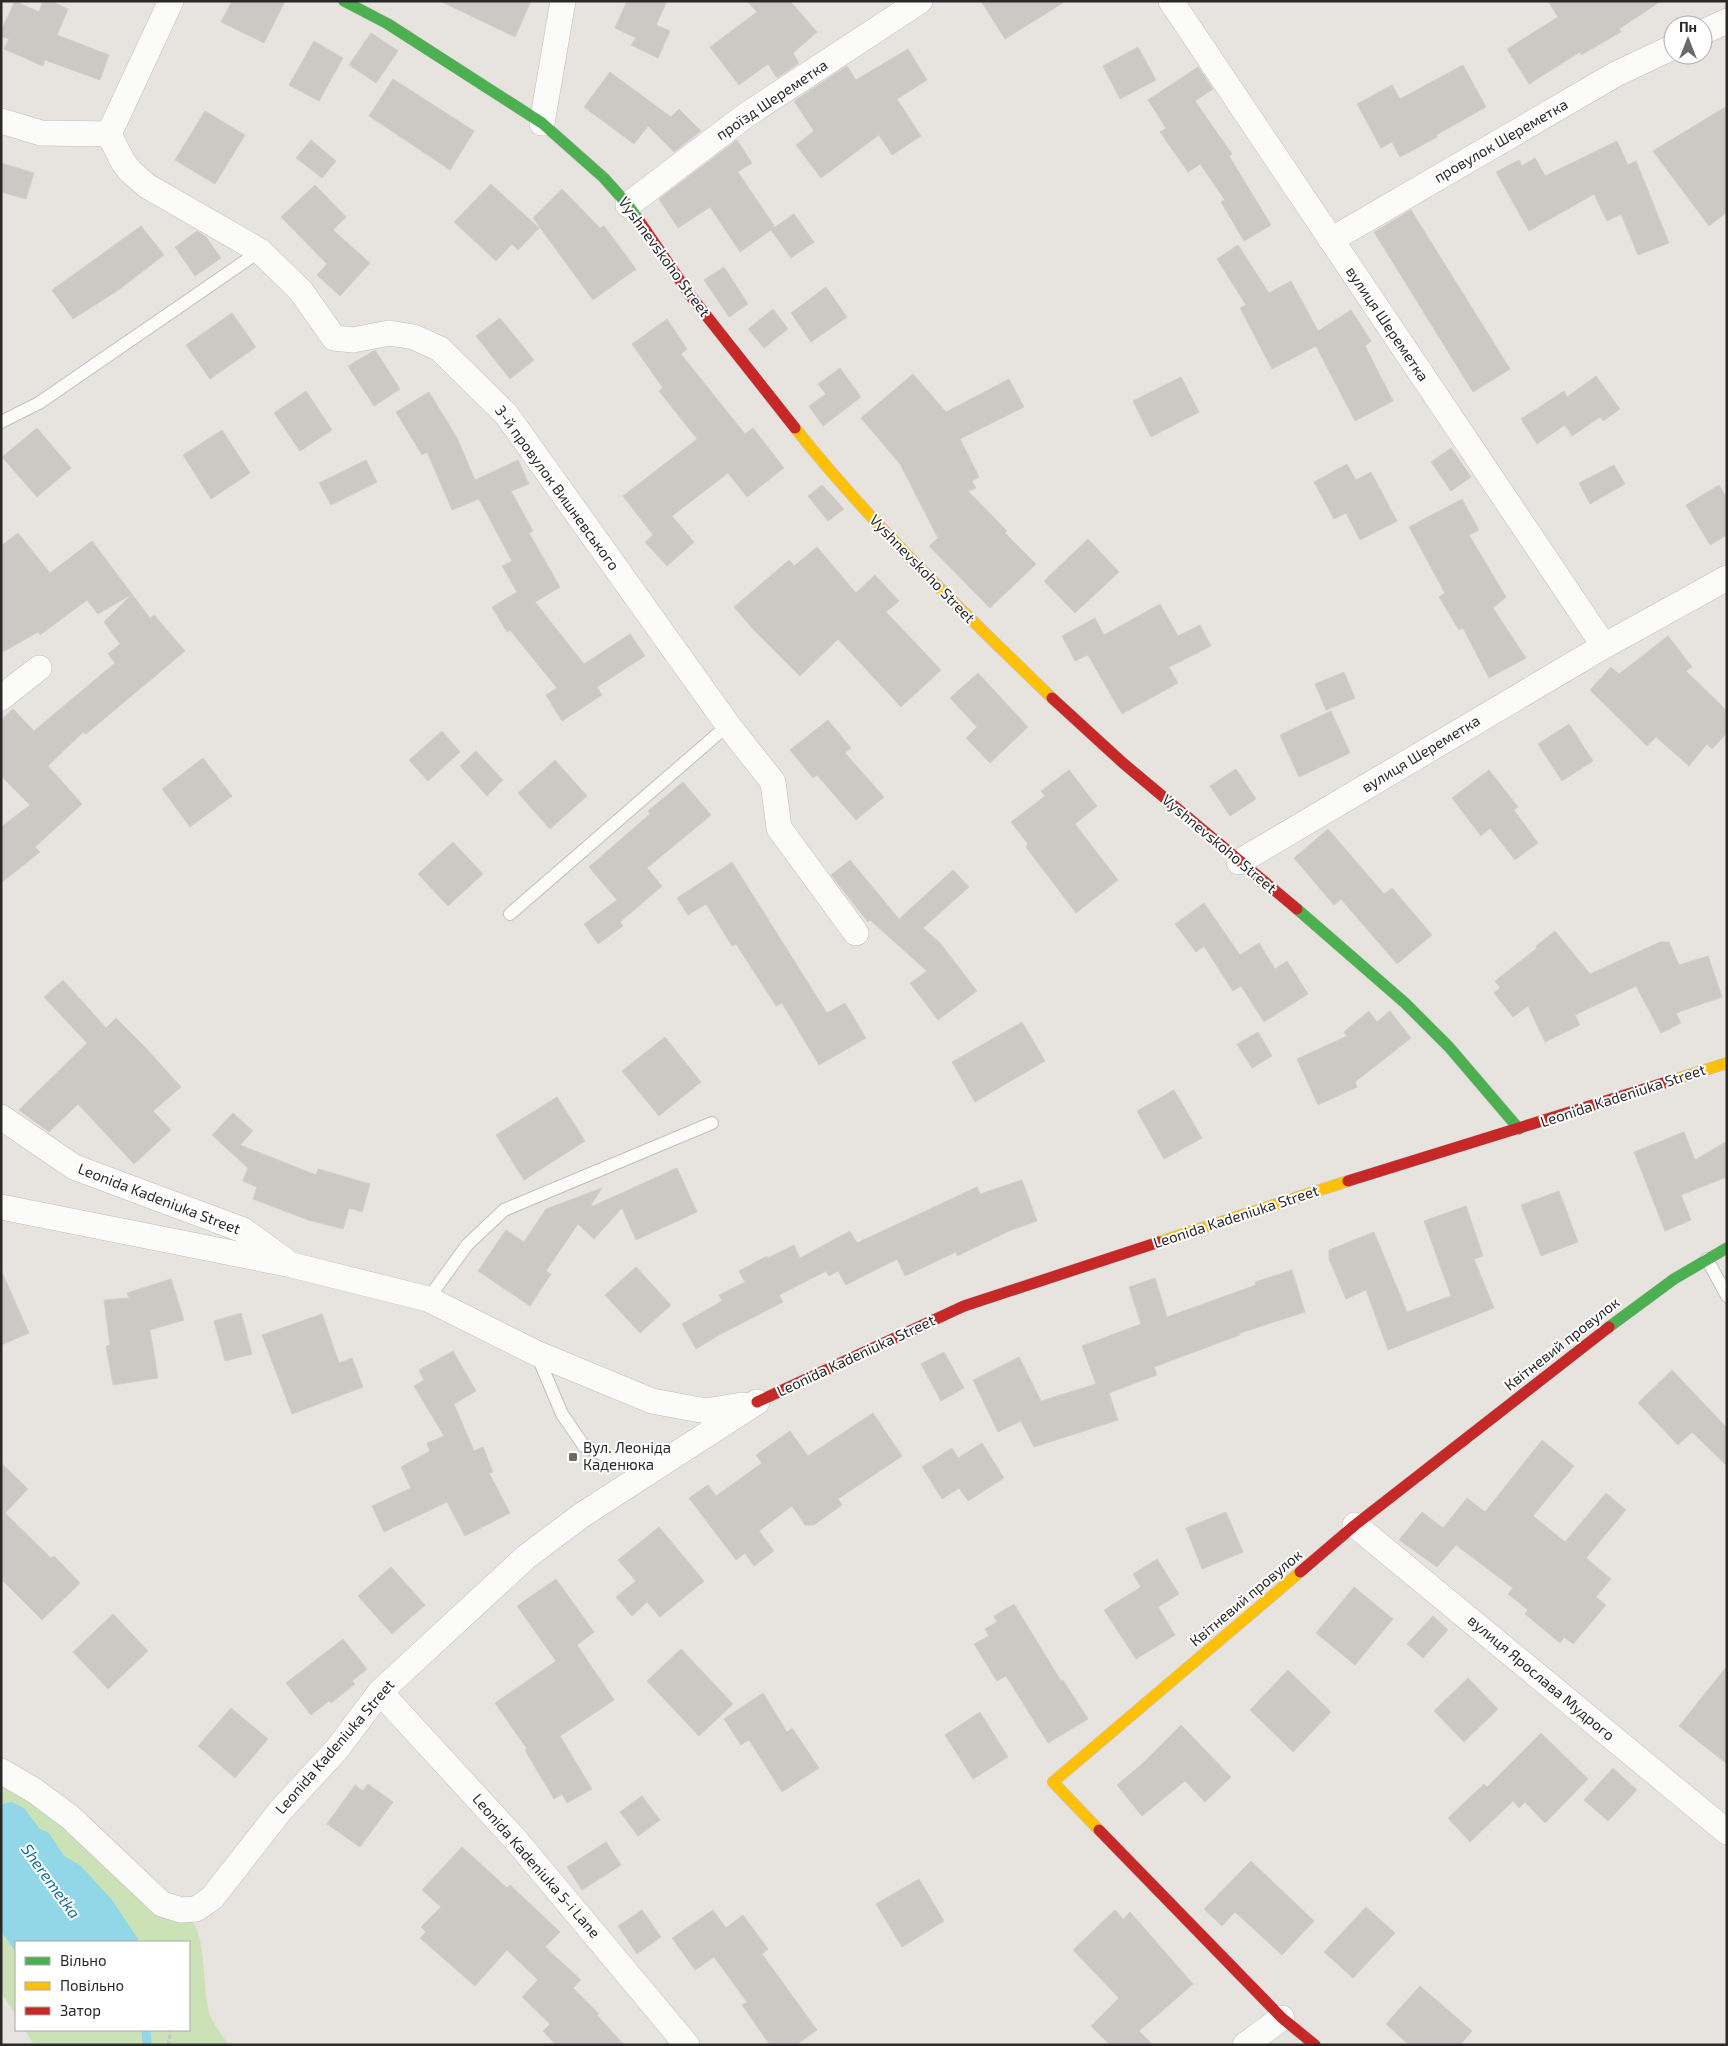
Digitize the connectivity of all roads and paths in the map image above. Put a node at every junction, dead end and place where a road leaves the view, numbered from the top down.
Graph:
1 (171, 1) edge
2 (344, 1) edge
3 (563, 1) edge
4 (920, 1) edge
5 (1171, 1) edge
6 (1727, 21) edge
7 (1713, 27) edge
8 (1663, 52) edge
9 (1, 121) edge
10 (542, 124) junction
11 (109, 134) junction
12 (628, 204) junction
13 (1331, 240) junction
14 (260, 251) junction
15 (1, 422) edge
16 (1727, 578) edge
17 (1604, 646) junction
18 (39, 668) dead end
19 (1, 698) edge
20 (728, 725) junction
21 (1239, 862) junction
22 (510, 914) dead end
23 (856, 933) dead end
24 (1727, 1064) edge
25 (1, 1117) edge
26 (712, 1123) dead end
27 (1519, 1129) junction
28 (1, 1207) edge
29 (1727, 1248) edge
30 (1708, 1259) junction
31 (292, 1265) junction
32 (1727, 1296) edge
33 (428, 1299) junction
34 (536, 1353) junction
35 (757, 1402) junction
36 (1355, 1525) junction
37 (380, 1692) junction
38 (1, 1771) edge
39 (1727, 1832) edge
40 (1282, 2018) junction
41 (171, 2031) edge
42 (168, 2045) edge
43 (687, 2045) edge
44 (1245, 2045) edge
45 (1315, 2045) edge

1 - 11 street
2 - 10 street, Vyshnevskoho Street
3 - 10 street
4 - 12 street, проїзд Шереметка
5 - 13 street, вулиця Шереметка
6 - 7 street
8 - 13 street, провулок Шереметка
9 - 11 street
10 - 12 street, Vyshnevskoho Street
11 - 14 street, 3-й провулок Вишневського
12 - 21 street, Vyshnevskoho Street
13 - 17 street, вулиця Шереметка
14 - 15 lane
14 - 20 street, 3-й провулок Вишневського
16 - 17 street, вулиця Шереметка
17 - 21 street, вулиця Шереметка
18 - 19 street
20 - 22 lane
20 - 23 street, 3-й провулок Вишневського
21 - 27 street, Vyshnevskoho Street
24 - 27 street, Leonida Kadeniuka Street
25 - 31 street, Leonida Kadeniuka Street
26 - 33 lane
27 - 35 street, Leonida Kadeniuka Street
28 - 31 street, Leonida Kadeniuka Street
29 - 30 street, Квітневий провулок
30 - 32 lane
30 - 36 street, Квітневий провулок
31 - 33 street, Leonida Kadeniuka Street
33 - 34 street, Leonida Kadeniuka Street
34 - 35 street, Leonida Kadeniuka Street
34 - 35 lane
35 - 37 street, Leonida Kadeniuka Street
36 - 39 street, вулиця Ярослава Мудрого
36 - 40 street, Квітневий провулок
37 - 38 street, Leonida Kadeniuka Street
37 - 43 street, Leonida Kadeniuka 5-i Lane
40 - 44 street
40 - 45 street
41 - 42 path

